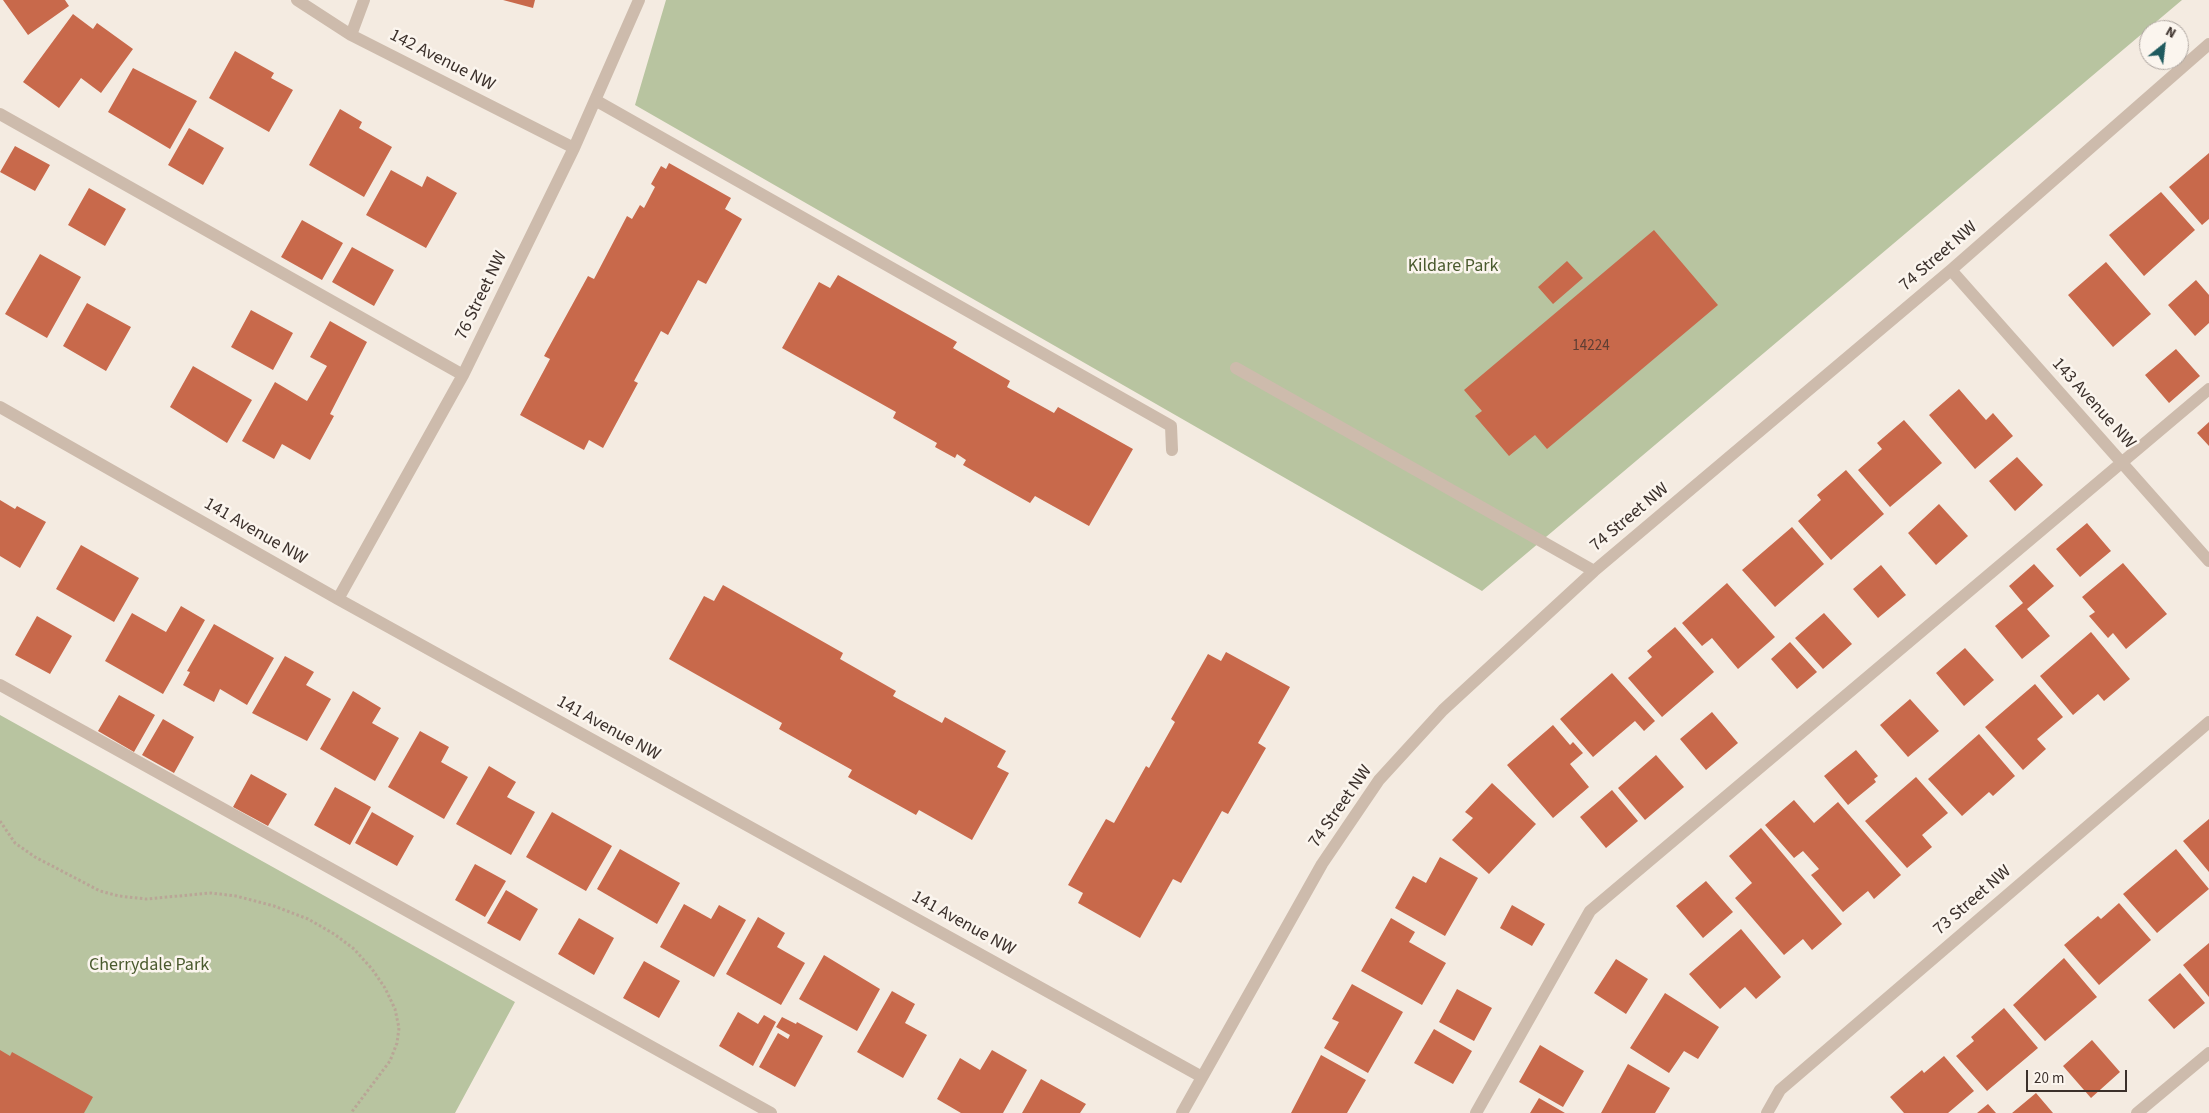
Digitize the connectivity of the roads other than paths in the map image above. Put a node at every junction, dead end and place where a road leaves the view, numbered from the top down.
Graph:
1 (297, 0) edge
2 (364, 0) edge
3 (639, 0) edge
4 (351, 34) junction
5 (2209, 44) edge
6 (595, 100) junction
7 (0, 114) edge
8 (574, 148) junction
9 (1951, 270) junction
10 (1236, 368) dead end
11 (463, 375) junction
12 (2209, 389) edge
13 (0, 408) edge
14 (1172, 450) dead end
15 (2122, 463) junction
16 (2209, 561) edge
17 (1594, 571) junction
18 (338, 599) junction
19 (0, 685) edge
20 (2209, 722) edge
21 (2209, 1052) edge
22 (1202, 1077) junction
23 (771, 1113) edge
24 (1182, 1113) edge
25 (1476, 1113) edge
26 (1767, 1113) edge
27 (2137, 1113) edge

1 - 4 street, 142 Avenue NW
2 - 4 street
3 - 6 street, 76 Street NW
4 - 8 street, 142 Avenue NW
5 - 9 street, 74 Street NW
6 - 8 street, 76 Street NW
6 - 14 street
7 - 11 street
8 - 11 street, 76 Street NW
9 - 15 street, 143 Avenue NW
9 - 17 street, 74 Street NW
10 - 17 street
11 - 18 street, 76 Street NW
12 - 15 street
13 - 18 street, 141 Avenue NW
15 - 16 street, 143 Avenue NW
15 - 25 street
17 - 22 street, 74 Street NW
18 - 22 street, 141 Avenue NW
19 - 23 street
20 - 26 street, 73 Street NW
21 - 27 street
22 - 24 street, 74 Street NW

